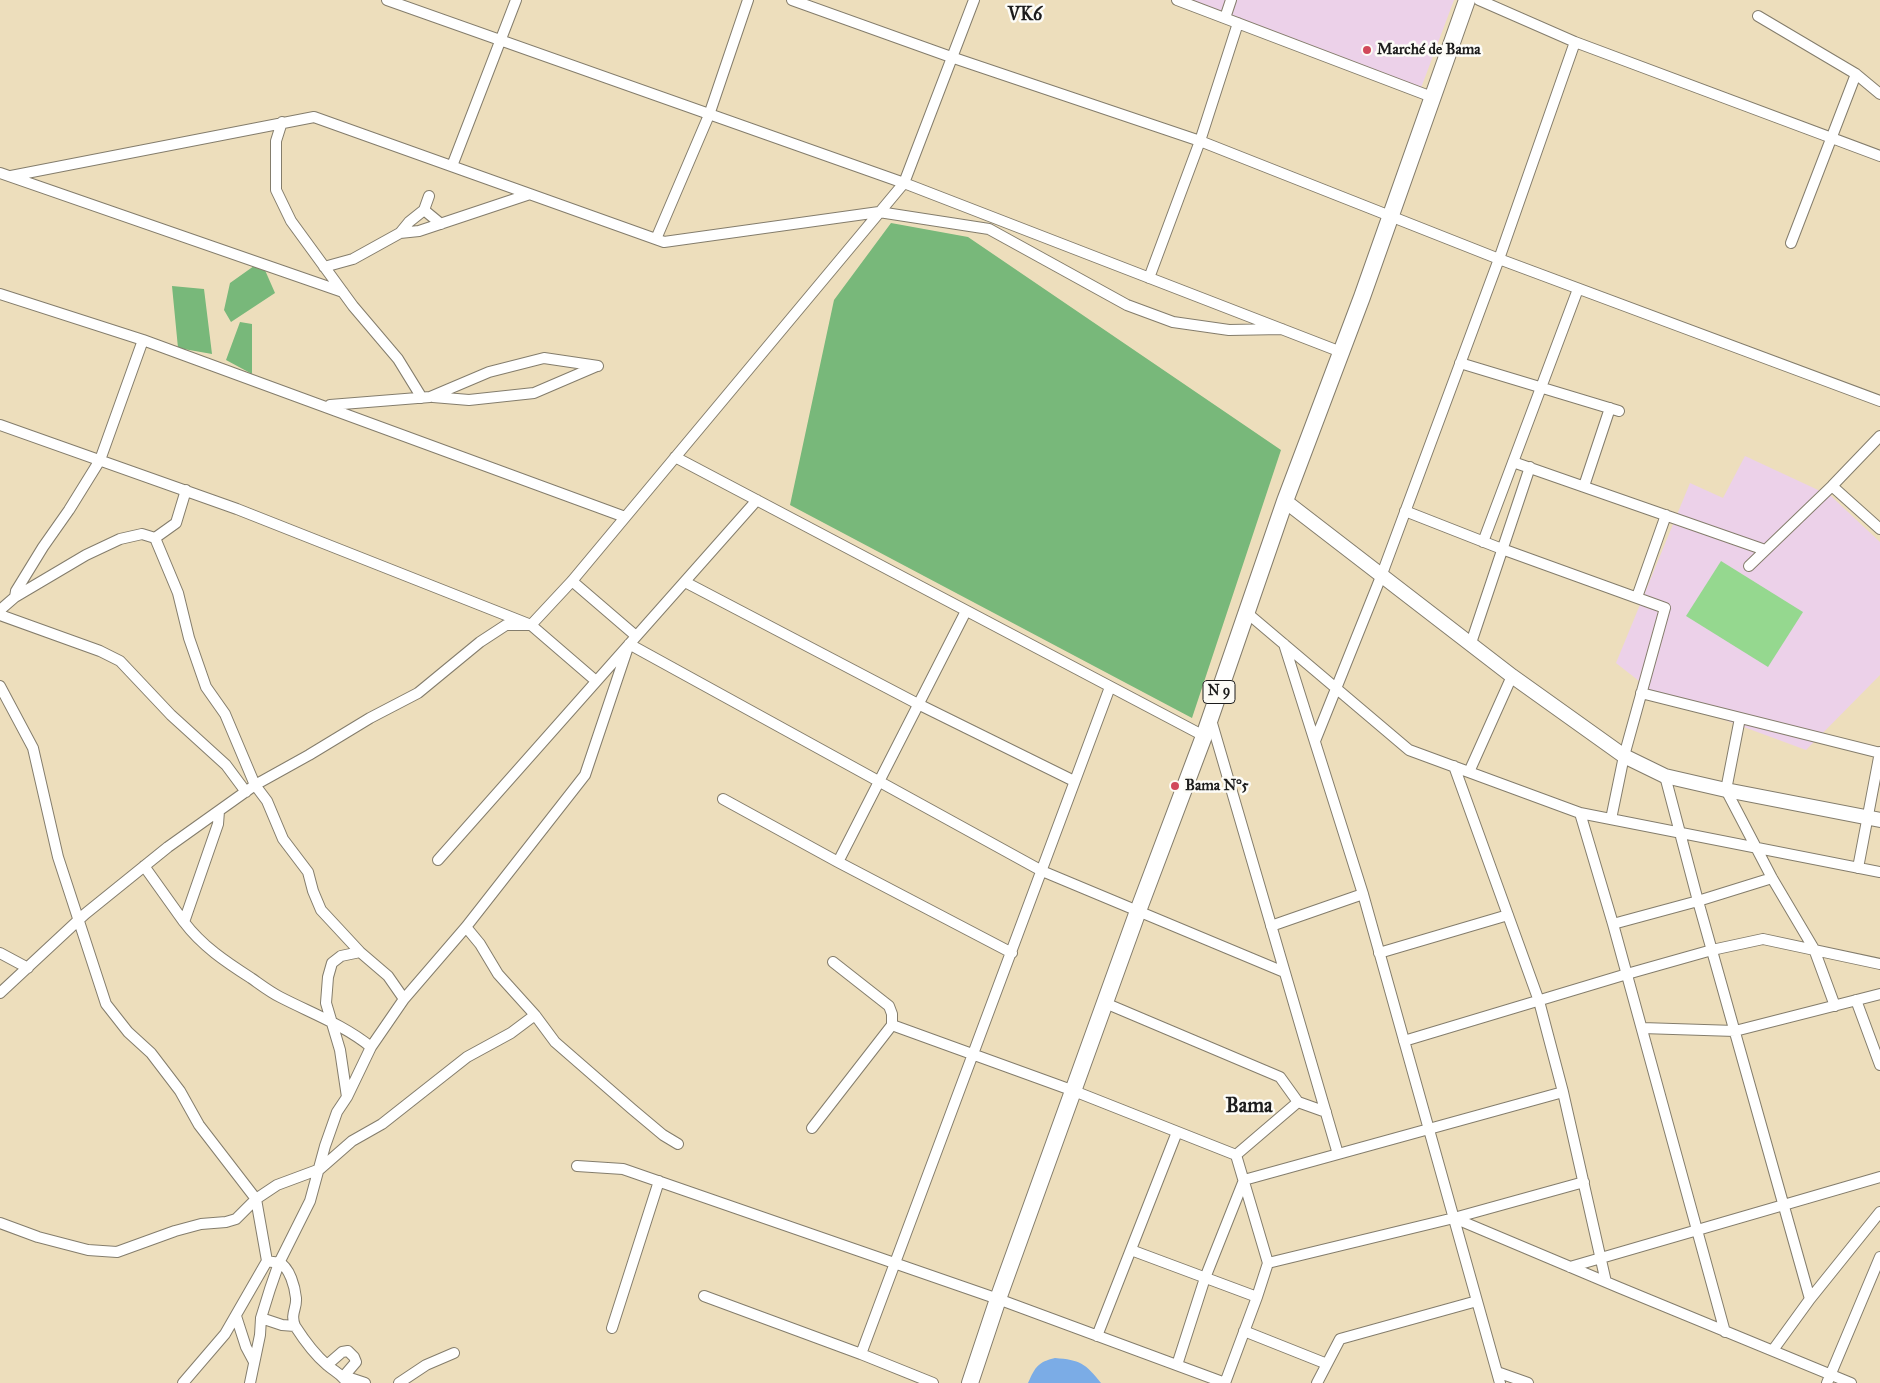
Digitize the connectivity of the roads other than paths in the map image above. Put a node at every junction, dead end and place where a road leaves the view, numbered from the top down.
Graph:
1 (388, 0) edge
2 (516, 0) edge
3 (748, 0) edge
4 (792, 0) edge
5 (974, 0) edge
6 (1177, 0) edge
7 (1231, 0) edge
8 (1468, 0) edge
9 (1479, 0) edge
10 (1758, 16) dead end
11 (1225, 18) junction
12 (1238, 23) junction
13 (500, 41) junction
14 (1575, 42) junction
15 (951, 57) junction
16 (1856, 74) junction
17 (1880, 94) edge
18 (1432, 97) junction
19 (709, 115) junction
20 (282, 122) junction
21 (1831, 138) junction
22 (1200, 141) junction
23 (1880, 156) edge
24 (452, 166) junction
25 (0, 173) edge
26 (11, 176) junction
27 (904, 183) junction
28 (530, 194) junction
29 (429, 196) dead end
30 (424, 210) junction
31 (880, 212) junction
32 (1390, 217) junction
33 (441, 224) junction
34 (400, 233) junction
35 (656, 240) junction
36 (1790, 243) dead end
37 (1499, 259) junction
38 (324, 267) junction
39 (1149, 278) junction
40 (1578, 289) junction
41 (343, 292) junction
42 (0, 294) edge
43 (1282, 330) junction
44 (143, 340) junction
45 (1341, 352) junction
46 (1460, 363) junction
47 (1542, 388) junction
48 (426, 397) junction
49 (1880, 401) edge
50 (325, 406) junction
51 (0, 425) edge
52 (1880, 436) edge
53 (675, 457) junction
54 (100, 460) junction
55 (1513, 462) junction
56 (1530, 467) junction
57 (1584, 486) junction
58 (1832, 486) junction
59 (186, 490) junction
60 (757, 500) junction
61 (1285, 501) junction
62 (1405, 511) junction
63 (1666, 515) junction
64 (626, 517) junction
65 (1880, 529) edge
66 (155, 538) junction
67 (1483, 542) junction
68 (1502, 549) junction
69 (1766, 550) junction
70 (1749, 566) dead end
71 (1382, 574) junction
72 (572, 580) junction
73 (684, 582) junction
74 (15, 597) junction
75 (1637, 597) junction
76 (1, 609) edge
77 (966, 611) junction
78 (1246, 612) junction
79 (532, 626) junction
80 (633, 640) junction
81 (1471, 643) junction
82 (1284, 644) junction
83 (1512, 676) junction
84 (596, 682) junction
85 (0, 686) edge
86 (1110, 687) junction
87 (1335, 688) junction
88 (1641, 693) junction
89 (918, 704) junction
90 (1210, 716) junction
91 (1740, 718) junction
92 (1204, 736) junction
93 (1315, 742) junction
94 (1880, 752) edge
95 (1624, 756) junction
96 (1454, 766) junction
97 (1469, 772) junction
98 (1664, 776) junction
99 (879, 780) junction
100 (1074, 781) junction
101 (255, 785) junction
102 (1726, 790) junction
103 (246, 792) junction
104 (724, 799) dead end
105 (219, 811) junction
106 (1580, 814) junction
107 (1873, 818) edge
108 (1611, 820) junction
109 (1680, 833) junction
110 (1756, 848) junction
111 (438, 860) dead end
112 (838, 862) junction
113 (144, 866) junction
114 (1858, 868) junction
115 (1042, 871) junction
116 (1880, 872) edge
117 (1772, 878) junction
118 (1363, 894) junction
119 (1698, 900) junction
120 (1138, 911) junction
121 (1508, 915) junction
122 (78, 920) junction
123 (184, 922) junction
124 (1613, 924) junction
125 (1271, 926) junction
126 (466, 927) junction
127 (1814, 949) junction
128 (1712, 950) junction
129 (0, 952) edge
130 (360, 952) junction
131 (1379, 952) junction
132 (1012, 953) junction
133 (833, 962) dead end
134 (1880, 964) edge
135 (28, 968) junction
136 (1284, 972) junction
137 (1627, 974) junction
138 (0, 993) edge
139 (1880, 994) edge
140 (404, 999) junction
141 (1539, 1000) junction
142 (1856, 1000) junction
143 (1105, 1003) junction
144 (1835, 1006) junction
145 (535, 1015) junction
146 (331, 1021) junction
147 (892, 1025) junction
148 (1642, 1028) junction
149 (1735, 1031) junction
150 (1404, 1041) junction
151 (371, 1047) junction
152 (974, 1054) junction
153 (1880, 1065) edge
154 (1074, 1091) junction
155 (1563, 1092) junction
156 (347, 1097) junction
157 (1298, 1102) junction
158 (1326, 1112) junction
159 (812, 1128) dead end
160 (1429, 1129) junction
161 (1177, 1132) junction
162 (678, 1144) dead end
163 (1338, 1154) junction
164 (1236, 1156) junction
165 (577, 1166) dead end
166 (320, 1169) junction
167 (1880, 1177) edge
168 (1244, 1180) junction
169 (659, 1181) junction
170 (1584, 1182) junction
171 (256, 1199) junction
172 (1783, 1206) junction
173 (1880, 1212) edge
174 (1454, 1218) junction
175 (0, 1223) edge
176 (1697, 1230) junction
177 (1131, 1250) junction
178 (1880, 1257) edge
179 (1601, 1259) junction
180 (267, 1261) junction
181 (280, 1263) junction
182 (895, 1263) junction
183 (1268, 1263) junction
184 (1570, 1267) junction
185 (1206, 1278) junction
186 (1606, 1282) junction
187 (704, 1296) dead end
188 (1257, 1297) junction
189 (998, 1299) junction
190 (1810, 1299) junction
191 (1477, 1301) junction
192 (236, 1316) junction
193 (262, 1318) junction
194 (295, 1326) junction
195 (612, 1328) dead end
196 (1244, 1331) junction
197 (1725, 1332) junction
198 (1097, 1336) junction
199 (1773, 1350) junction
200 (454, 1353) dead end
201 (861, 1354) junction
202 (254, 1362) junction
203 (1328, 1364) junction
204 (327, 1365) junction
205 (1177, 1365) junction
206 (1497, 1372) junction
207 (1829, 1379) edge
208 (345, 1380) edge
209 (183, 1383) edge
210 (250, 1383) edge
211 (365, 1383) edge
212 (399, 1383) edge
213 (933, 1383) edge
214 (970, 1383) edge
215 (1317, 1383) edge
216 (1500, 1383) edge
217 (1528, 1383) edge
218 (1851, 1383) edge

1 - 13 street
2 - 13 street
3 - 19 street
4 - 15 street
5 - 15 street
6 - 11 street
7 - 11 street
8 - 18 main road, N 9
9 - 14 street
10 - 16 street
11 - 12 street
12 - 18 street
12 - 22 street
13 - 19 street
13 - 24 street
14 - 21 street
14 - 37 street
15 - 22 street
15 - 27 street
16 - 17 street
16 - 21 street
18 - 32 main road, N 9
19 - 27 street
19 - 35 street
20 - 24 street
20 - 26 street
20 - 38 street
21 - 23 street
21 - 36 street
22 - 32 street
22 - 39 street
24 - 28 street
25 - 26 street
26 - 41 street
27 - 31 street
27 - 39 street
28 - 33 street
28 - 35 street
29 - 30 street
30 - 33 street
30 - 34 street
31 - 35 street
31 - 43 street
31 - 53 street
32 - 37 street
32 - 45 main road, N 9
33 - 34 street
34 - 38 street
37 - 40 street
37 - 46 street
38 - 41 street
39 - 43 street
40 - 47 street
40 - 49 street
41 - 48 street
42 - 44 street
43 - 45 street
44 - 50 street
44 - 54 street
45 - 61 main road, N 9
46 - 47 street
46 - 62 street
47 - 55 street
47 - 57 street
48 - 48 street
48 - 50 street
50 - 64 street
51 - 54 street
52 - 58 street
53 - 60 street
53 - 64 street
54 - 59 street
54 - 74 street
55 - 56 street
55 - 67 street
56 - 57 street
56 - 68 street
57 - 63 street
58 - 65 street
58 - 69 street
59 - 66 street
59 - 79 street
60 - 73 street
60 - 77 street
61 - 71 street
61 - 78 main road, N 9
62 - 67 street
62 - 71 street
63 - 69 street
63 - 75 street
64 - 72 street
66 - 74 street
66 - 101 street
67 - 68 street
68 - 75 street
68 - 81 street
69 - 70 street
71 - 81 street
71 - 87 street
72 - 79 street
72 - 80 street
73 - 80 street
73 - 89 street
74 - 76 street
75 - 88 street
76 - 103 street
77 - 86 street
77 - 89 street
78 - 82 street
78 - 90 main road, N 9
79 - 84 street
79 - 101 street
80 - 84 street
80 - 99 street
80 - 126 street
81 - 83 street
82 - 87 street
82 - 93 street
83 - 95 street
83 - 97 street
84 - 111 street
85 - 122 street
86 - 92 street
86 - 100 street
87 - 93 street
87 - 96 street
88 - 91 street
88 - 95 street
89 - 99 street
89 - 100 street
90 - 92 main road, N 9
90 - 125 street
91 - 94 street
91 - 102 street
92 - 120 main road, N 9
93 - 118 street
94 - 107 street
95 - 98 street
95 - 108 street
96 - 97 street
96 - 121 street
97 - 106 street
98 - 102 street
98 - 109 street
99 - 112 street
99 - 115 street
100 - 115 street
101 - 103 street
101 - 130 street
102 - 107 street
102 - 110 street
103 - 105 street
104 - 112 street
105 - 113 street
105 - 123 street
106 - 108 street
106 - 124 street
107 - 114 street
108 - 109 street
109 - 110 street
109 - 119 street
110 - 114 street
110 - 117 street
112 - 132 street
113 - 122 street
113 - 123 street
114 - 116 street
115 - 120 street
115 - 132 street
117 - 119 street
117 - 127 street
118 - 125 street
118 - 131 street
119 - 124 street
119 - 128 street
120 - 136 street
120 - 143 main road, N 9
121 - 131 street
121 - 141 street
122 - 135 street
122 - 171 street
123 - 146 street
124 - 137 street
125 - 136 street
126 - 140 street
126 - 145 street
127 - 128 street
127 - 134 street
127 - 144 street
128 - 137 street
128 - 149 street
129 - 135 street
130 - 140 street
130 - 146 street
131 - 150 street
132 - 152 street
133 - 147 street
135 - 138 street
136 - 158 street
137 - 141 street
137 - 148 street
139 - 142 street
140 - 151 street
141 - 150 street
141 - 155 street
142 - 144 street
142 - 153 street
143 - 154 main road, N 9
143 - 157 street
144 - 149 street
145 - 162 street
145 - 166 street
146 - 151 street
146 - 156 street
147 - 152 street
147 - 159 street
148 - 149 street
148 - 176 street
149 - 172 street
150 - 160 street
151 - 156 street
152 - 154 street
152 - 182 street
154 - 161 street
154 - 189 main road, N 9
155 - 160 street
155 - 170 street
156 - 166 street
157 - 158 street
157 - 164 street
158 - 163 street
160 - 163 street
160 - 174 street
161 - 164 street
161 - 177 street
163 - 168 street
164 - 168 street
165 - 169 street
166 - 171 street
166 - 181 street
167 - 172 street
168 - 183 street
168 - 185 street
169 - 182 street
169 - 195 street
170 - 174 street
170 - 179 street
171 - 175 street
171 - 180 street
172 - 176 street
172 - 190 street
173 - 190 street
174 - 183 street
174 - 184 street
174 - 191 street
176 - 179 street
176 - 197 street
177 - 185 street
177 - 198 street
178 - 207 street
179 - 184 street
179 - 186 street
180 - 181 street
180 - 192 street
181 - 193 street
181 - 194 street
182 - 189 street
182 - 201 street
183 - 188 street
184 - 186 street
185 - 188 street
185 - 205 street
186 - 197 street
187 - 201 street
188 - 196 street
189 - 198 street
189 - 214 main road, N 9
190 - 199 street
191 - 203 street
191 - 206 street
192 - 202 street
192 - 209 street
193 - 194 street
193 - 202 street
194 - 204 street
196 - 203 street
196 - 205 street
197 - 199 street
198 - 205 street
199 - 207 street
200 - 212 street
201 - 213 street
202 - 210 street
203 - 215 street
204 - 208 street
204 - 208 street
206 - 216 street
206 - 217 street
207 - 218 street
208 - 211 street

